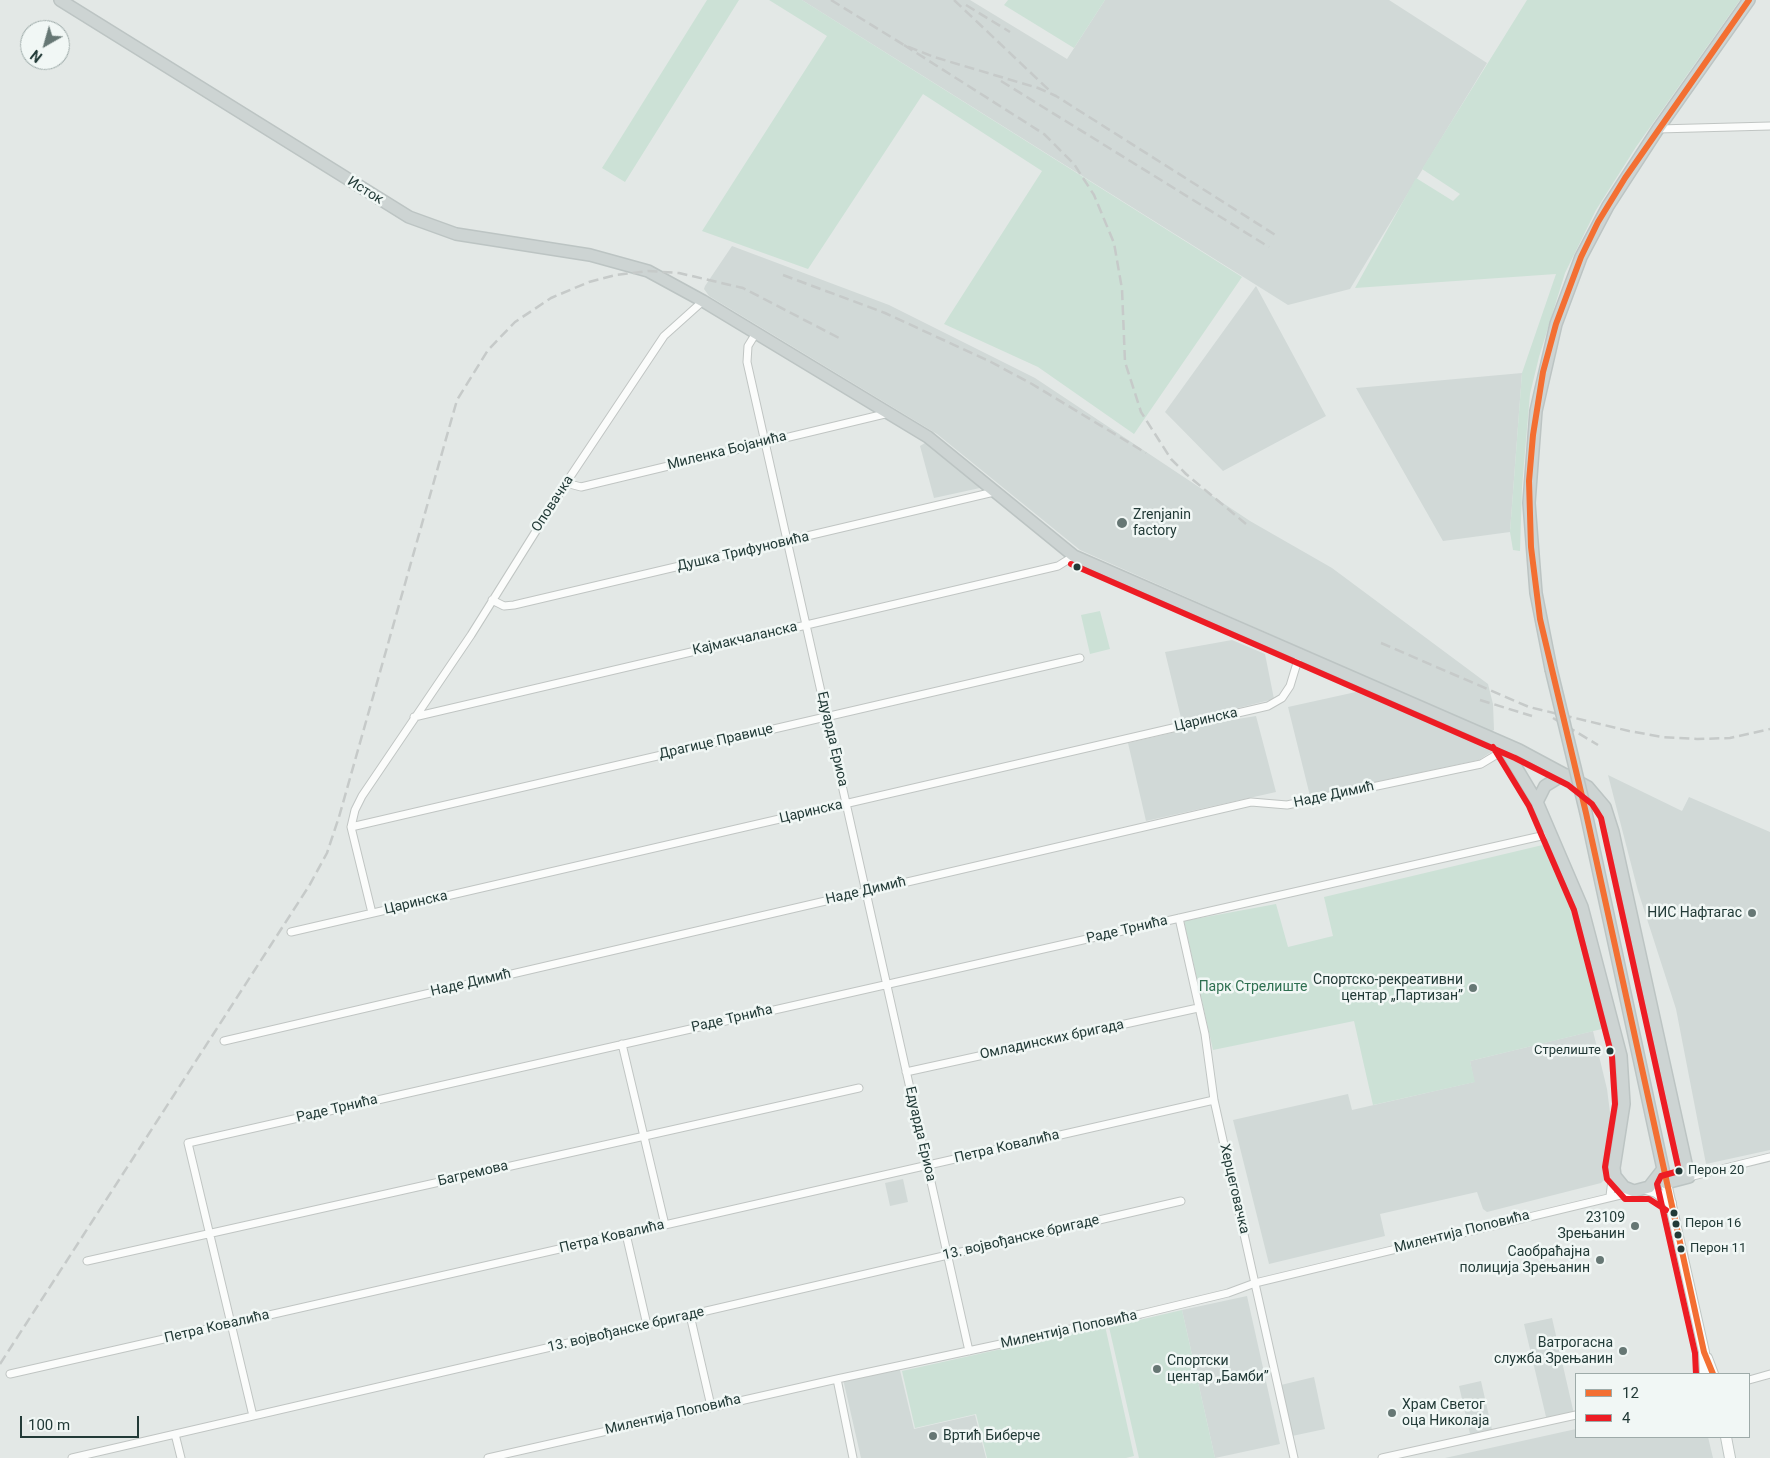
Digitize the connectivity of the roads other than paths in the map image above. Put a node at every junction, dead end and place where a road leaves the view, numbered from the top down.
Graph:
1 (60, 0) edge
2 (1750, 0) edge
3 (1770, 126) edge
4 (1658, 129) junction
5 (703, 301) junction
6 (756, 333) junction
7 (890, 413) junction
8 (765, 441) junction
9 (566, 483) junction
10 (994, 492) junction
11 (787, 541) junction
12 (1074, 556) junction
13 (492, 600) junction
14 (806, 624) junction
15 (1300, 654) junction
16 (1080, 658) dead end
17 (414, 716) junction
18 (827, 717) junction
19 (1504, 746) junction
20 (1568, 775) junction
21 (1537, 802) junction
22 (846, 804) junction
23 (351, 826) junction
24 (1550, 834) junction
25 (866, 891) junction
26 (372, 913) junction
27 (1179, 918) junction
28 (291, 932) dead end
29 (887, 984) junction
30 (1198, 1008) junction
31 (224, 1041) dead end
32 (622, 1044) junction
33 (906, 1072) junction
34 (860, 1088) dead end
35 (1214, 1100) junction
36 (644, 1136) junction
37 (1770, 1157) edge
38 (927, 1165) junction
39 (1663, 1169) junction
40 (1614, 1172) junction
41 (1689, 1176) junction
42 (1666, 1183) junction
43 (1646, 1189) junction
44 (1634, 1192) junction
45 (1610, 1196) junction
46 (1181, 1201) dead end
47 (1671, 1204) junction
48 (666, 1225) junction
49 (210, 1233) junction
50 (626, 1234) junction
51 (948, 1255) junction
52 (87, 1261) dead end
53 (1255, 1284) junction
54 (690, 1315) junction
55 (231, 1324) junction
56 (647, 1325) junction
57 (969, 1352) junction
58 (1704, 1352) junction
59 (1705, 1373) edge
60 (1713, 1373) edge
61 (10, 1374) dead end
62 (1770, 1374) edge
63 (836, 1378) junction
64 (1751, 1381) edge
65 (711, 1406) junction
66 (1575, 1415) edge
67 (253, 1416) junction
68 (175, 1434) junction
69 (1720, 1438) edge
70 (1726, 1438) edge
71 (1729, 1456) edge
72 (72, 1458) edge
73 (181, 1458) edge
74 (488, 1458) edge
75 (853, 1458) edge
76 (1294, 1458) edge
77 (1382, 1458) edge

1 - 5 main road, Исток
2 - 4 main road
3 - 4 street
4 - 39 main road, bridge
5 - 6 main road, Исток
5 - 9 street, Оповачка
6 - 7 main road, Исток
6 - 8 street, Едуарда Ериоа
7 - 8 street, Миленка Бојанића
7 - 10 main road, Исток
8 - 9 street, Миленка Бојанића
8 - 11 street, Едуарда Ериоа
9 - 13 street, Оповачка
10 - 11 street, Душка Трифуновића
10 - 12 main road, Исток
11 - 13 street, Душка Трифуновића
11 - 14 street, Едуарда Ериоа
12 - 14 street, Кајмакчаланска
12 - 15 main road
13 - 17 street, Оповачка
14 - 17 street, Кајмакчаланска
14 - 18 street, Едуарда Ериоа
15 - 19 main road
15 - 22 street, Царинска
16 - 18 street, Драгице Правице
17 - 23 street, Оповачка
18 - 22 street, Едуарда Ериоа
18 - 23 street, Драгице Правице
19 - 20 main road
19 - 21 main road
19 - 25 street, Наде Димић
20 - 21 main road
20 - 41 main road
21 - 24 main road
22 - 25 street, Едуарда Ериоа
22 - 26 street, Царинска
23 - 26 street
24 - 27 street, Раде Трнића
24 - 40 main road
25 - 29 street, Едуарда Ериоа
25 - 31 street, Наде Димић
26 - 28 street, Царинска
27 - 29 street, Раде Трнића
27 - 30 street, Херцеговачка
29 - 32 street, Раде Трнића
29 - 33 street, Едуарда Ериоа
30 - 33 street, Омладинских бригада
30 - 35 street, Херцеговачка
32 - 36 street
32 - 49 street, Раде Трнића
33 - 38 street, Едуарда Ериоа
34 - 36 street, Багремова
35 - 38 street, Петра Ковалића
35 - 53 street, Херцеговачка
36 - 48 street
36 - 49 street, Багремова
37 - 41 street
38 - 48 street, Петра Ковалића
38 - 51 street, Едуарда Ериоа
39 - 42 main road
39 - 43 main road
40 - 44 main road
40 - 45 street
41 - 42 main road
42 - 47 main road
43 - 44 main road, Милентија Поповића
43 - 47 main road
44 - 45 street, Милентија Поповића
45 - 53 street, Милентија Поповића
46 - 51 street, 13. војвођанске бригаде
47 - 58 main road
48 - 50 street, Петра Ковалића
49 - 52 street, Багремова
49 - 55 street, Раде Трнића
50 - 55 street, Петра Ковалића
50 - 56 street
51 - 54 street, 13. војвођанске бригаде
51 - 57 street, Едуарда Ериоа
53 - 57 street, Милентија Поповића
53 - 76 street, Херцеговачка
54 - 56 street, 13. војвођанске бригаде
54 - 65 street
55 - 61 street, Петра Ковалића
55 - 67 street, Раде Трнића
56 - 67 street, 13. војвођанске бригаде
57 - 63 street, Милентија Поповића
58 - 59 main road
58 - 60 main road
62 - 64 street
63 - 65 street, Милентија Поповића
63 - 75 street
65 - 74 street, Милентија Поповића
66 - 77 street
67 - 68 street, 13. војвођанске бригаде
68 - 72 street, 13. војвођанске бригаде
68 - 73 street
69 - 71 main road
70 - 71 main road

